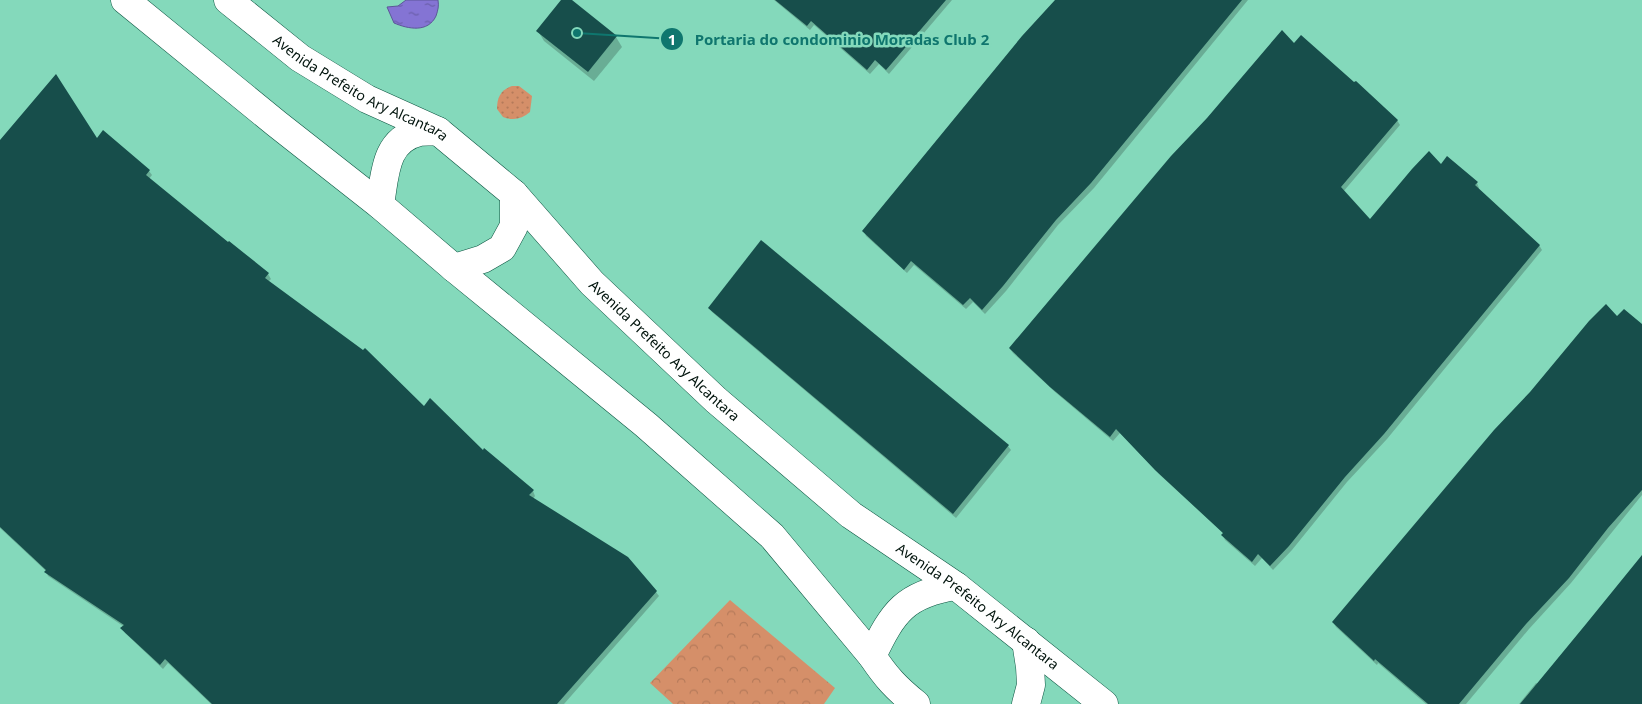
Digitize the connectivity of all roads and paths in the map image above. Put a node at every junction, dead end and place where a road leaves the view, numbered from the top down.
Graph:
1 (125, 0) edge
2 (228, 0) edge
3 (438, 131) junction
4 (514, 194) junction
5 (380, 205) junction
6 (454, 268) junction
7 (956, 586) junction
8 (1026, 641) junction
9 (872, 656) junction
10 (916, 704) edge
11 (1026, 704) edge
12 (1104, 704) edge

1 - 5 street
2 - 3 street, Avenida Prefeito Ary Alcantara
3 - 4 street, Avenida Prefeito Ary Alcantara
3 - 5 street
4 - 6 street
4 - 7 street, Avenida Prefeito Ary Alcantara
5 - 6 street
6 - 9 street
7 - 8 street, Avenida Prefeito Ary Alcantara
7 - 9 street
8 - 11 street
8 - 12 street, Avenida Prefeito Ary Alcantara
9 - 10 street

